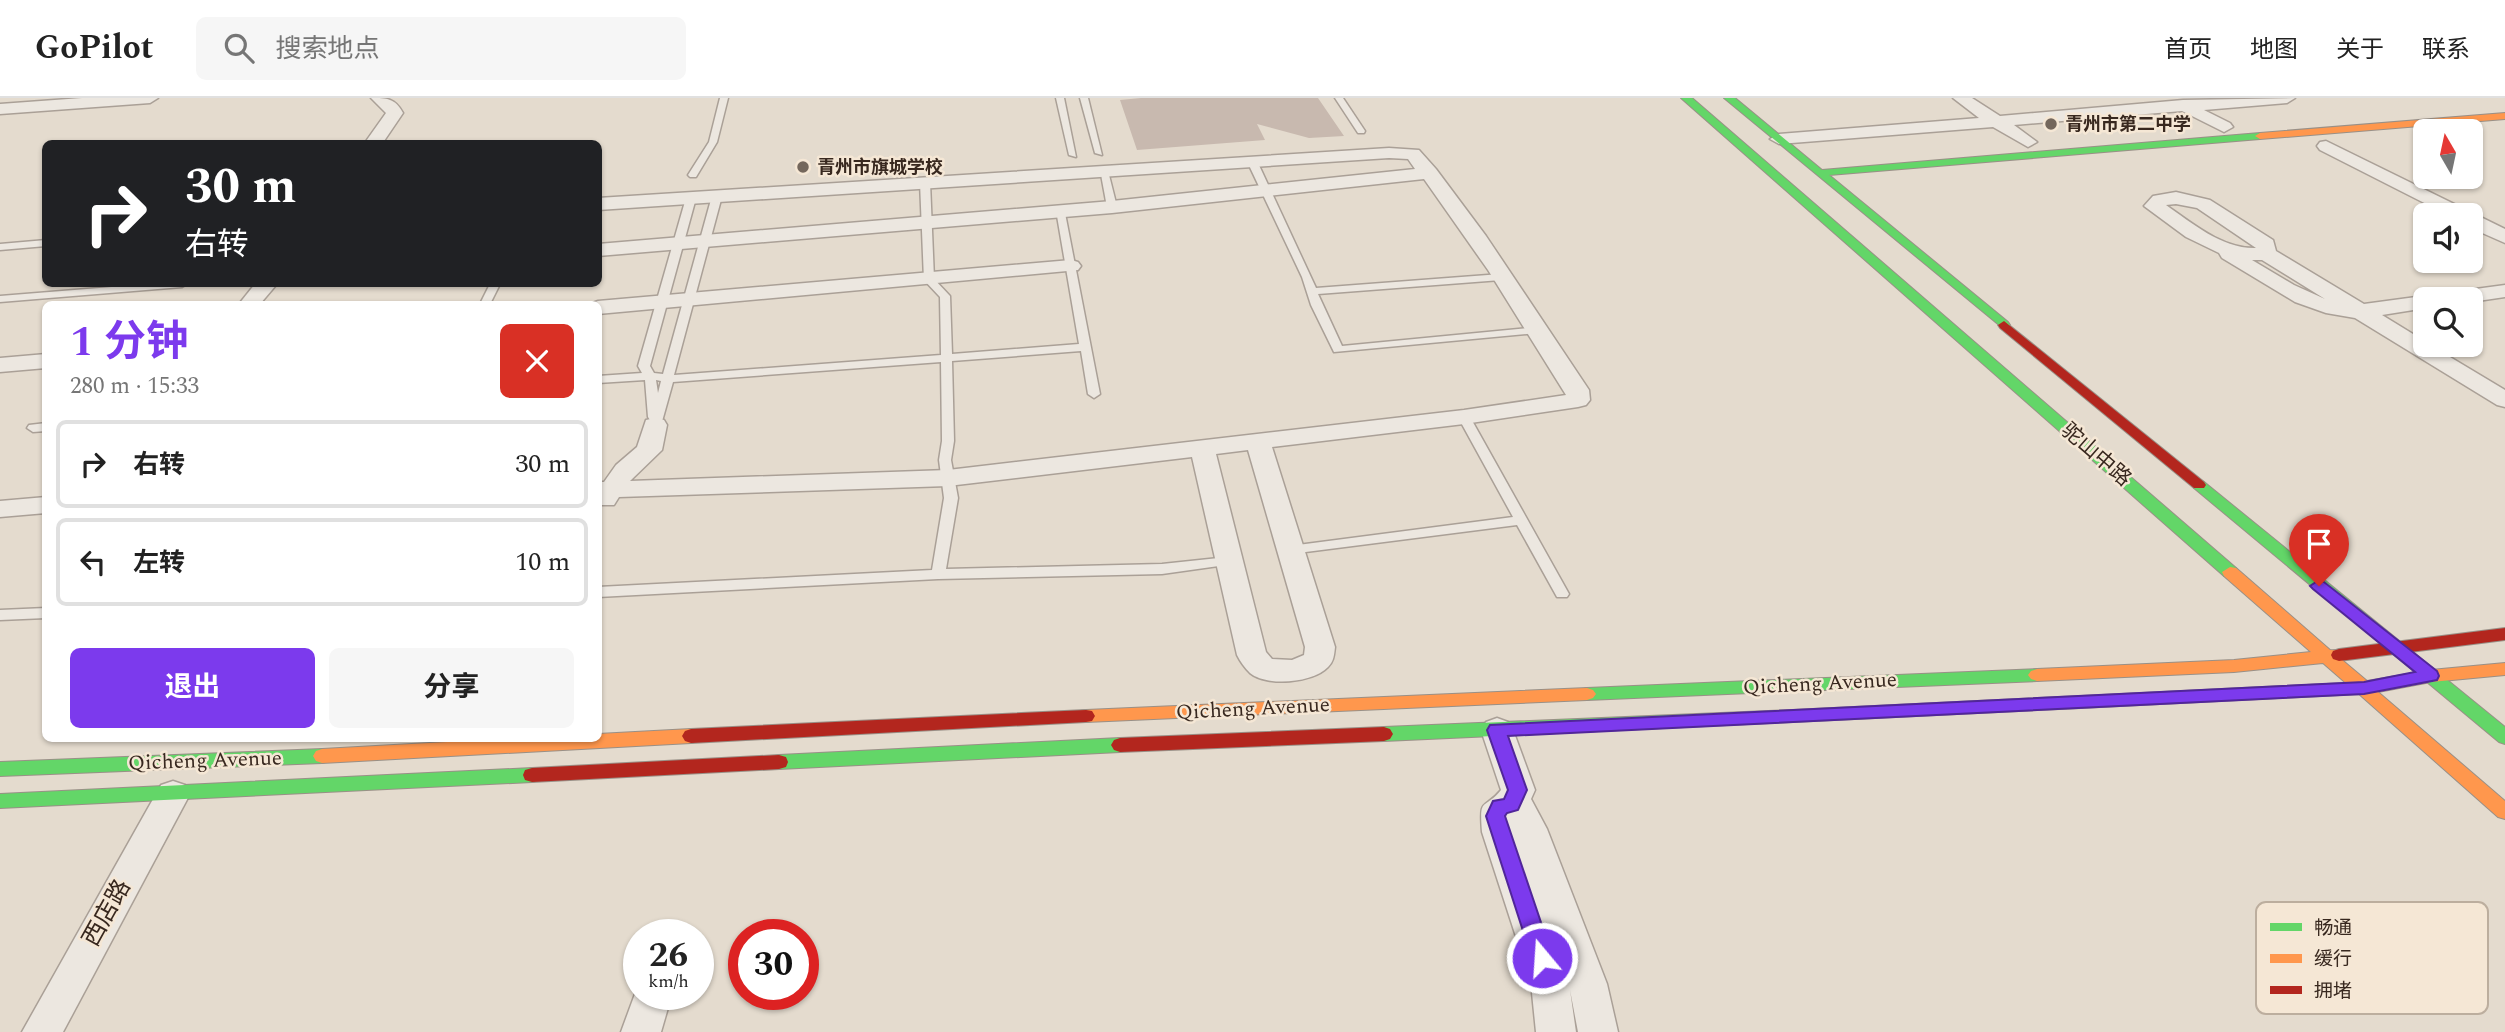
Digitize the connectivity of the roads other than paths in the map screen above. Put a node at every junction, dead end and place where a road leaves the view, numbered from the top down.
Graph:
1 (150, 98) edge
2 (379, 98) edge
3 (724, 98) edge
4 (1060, 98) edge
5 (1084, 98) edge
6 (1339, 98) edge
7 (1686, 98) edge
8 (1729, 98) edge
9 (1961, 98) edge
10 (2287, 98) edge
11 (2179, 102) edge
12 (31, 103) edge
13 (0, 109) edge
14 (2505, 116) edge
15 (1089, 118) junction
16 (1065, 119) junction
17 (1997, 121) junction
18 (0, 127) edge
19 (2224, 127) dead end
20 (1360, 131) dead end
21 (1779, 139) junction
22 (376, 140) edge
23 (2028, 142) dead end
24 (2326, 146) dead end
25 (1073, 155) dead end
26 (1252, 161) junction
27 (1101, 162) junction
28 (1429, 173) junction
29 (1820, 173) junction
30 (693, 175) dead end
31 (925, 182) junction
32 (1265, 189) junction
33 (717, 196) junction
34 (691, 198) junction
35 (2438, 203) edge
36 (602, 204) edge
37 (1112, 207) junction
38 (1061, 210) junction
39 (926, 222) junction
40 (2483, 226) edge
41 (2505, 237) edge
42 (704, 242) junction
43 (42, 243) edge
44 (678, 243) junction
45 (0, 247) edge
46 (602, 250) edge
47 (2224, 250) junction
48 (2266, 254) junction
49 (1071, 266) junction
50 (1501, 276) junction
51 (929, 280) junction
52 (146, 287) edge
53 (263, 287) edge
54 (1312, 291) junction
55 (2505, 291) edge
56 (2483, 294) edge
57 (0, 299) edge
58 (688, 300) junction
59 (252, 301) edge
60 (662, 303) junction
61 (2413, 303) edge
62 (602, 309) edge
63 (2360, 310) junction
64 (1538, 330) junction
65 (1086, 347) junction
66 (947, 357) junction
67 (42, 361) edge
68 (0, 365) edge
69 (649, 376) junction
70 (667, 377) junction
71 (602, 380) edge
72 (1094, 394) dead end
73 (2505, 400) edge
74 (1464, 417) junction
75 (655, 425) junction
76 (1258, 442) junction
77 (1202, 447) junction
78 (948, 478) junction
79 (603, 496) edge
80 (42, 505) edge
81 (0, 509) edge
82 (1521, 520) junction
83 (1290, 550) junction
84 (1228, 561) junction
85 (938, 574) junction
86 (602, 592) edge
87 (1562, 594) dead end
88 (42, 613) edge
89 (0, 615) edge
90 (2505, 634) edge
91 (2392, 646) junction
92 (2329, 657) junction
93 (2505, 669) edge
94 (1293, 672) junction
95 (2431, 676) junction
96 (2364, 688) junction
97 (1301, 708) junction
98 (1497, 730) junction
99 (2505, 737) edge
100 (602, 738) edge
101 (505, 742) edge
102 (482, 743) edge
103 (0, 769) edge
104 (173, 794) junction
105 (0, 801) edge
106 (1511, 805) junction
107 (2505, 812) edge
108 (648, 1010) edge
109 (42, 1032) edge
110 (641, 1032) edge
111 (1556, 1032) edge
112 (1598, 1032) edge

1 - 12 street
2 - 22 street
3 - 30 lane
4 - 16 lane
5 - 15 lane
6 - 20 lane
7 - 92 main road, 驼山中路
8 - 21 main road, 驼山中路
9 - 17 street
10 - 11 street
11 - 17 street
11 - 19 street
12 - 13 street
12 - 18 street
14 - 29 main road
15 - 16 lane
15 - 27 lane
16 - 25 lane
17 - 21 street
17 - 23 street
21 - 29 main road, 驼山中路
24 - 35 street
26 - 27 street
26 - 28 street
26 - 32 lane
27 - 31 street
27 - 37 lane
28 - 32 street
28 - 50 street
29 - 91 main road, 驼山中路
31 - 33 street
31 - 39 lane
32 - 37 street
32 - 54 lane
33 - 34 street
33 - 42 lane
34 - 36 street
34 - 44 lane
37 - 38 street
38 - 39 street
38 - 49 lane
39 - 42 street
39 - 51 lane
40 - 41 street
42 - 44 street
42 - 58 lane
43 - 45 lane
44 - 46 street
44 - 60 lane
47 - 48 street
47 - 48 street
47 - 63 street
48 - 63 street
49 - 51 street
49 - 65 lane
50 - 54 lane
50 - 64 street
51 - 58 street
51 - 66 lane
52 - 57 lane
53 - 59 street
54 - 64 lane
55 - 56 street
58 - 60 street
58 - 70 lane
60 - 62 street
60 - 69 lane
61 - 63 street
63 - 73 street
64 - 74 street
65 - 66 lane
65 - 72 lane
66 - 70 lane
66 - 78 lane
67 - 68 street
69 - 70 lane
69 - 71 lane
69 - 75 lane
70 - 75 lane
74 - 76 street
74 - 82 lane
75 - 79 street
76 - 77 street
76 - 83 street
77 - 78 street
77 - 84 street
78 - 79 street
78 - 85 lane
80 - 81 street
82 - 83 lane
82 - 87 lane
83 - 94 street
84 - 85 lane
84 - 94 street
85 - 86 lane
88 - 89 lane
90 - 91 main road, Qicheng Avenue
91 - 92 main road, Qicheng Avenue
91 - 95 main road, 驼山中路
92 - 96 main road, 驼山中路
92 - 97 main road, Qicheng Avenue
93 - 95 main road, Qicheng Avenue
94 - 97 street
95 - 96 main road, Qicheng Avenue
95 - 99 main road, 驼山中路
96 - 98 main road, Qicheng Avenue
96 - 107 main road, 驼山中路
97 - 100 main road, Qicheng Avenue
98 - 104 main road, Qicheng Avenue
98 - 106 street
101 - 102 main road, Qicheng Avenue
102 - 103 main road, Qicheng Avenue
104 - 105 main road, Qicheng Avenue
104 - 109 street, 西店路
106 - 111 street
106 - 112 street
108 - 110 street

